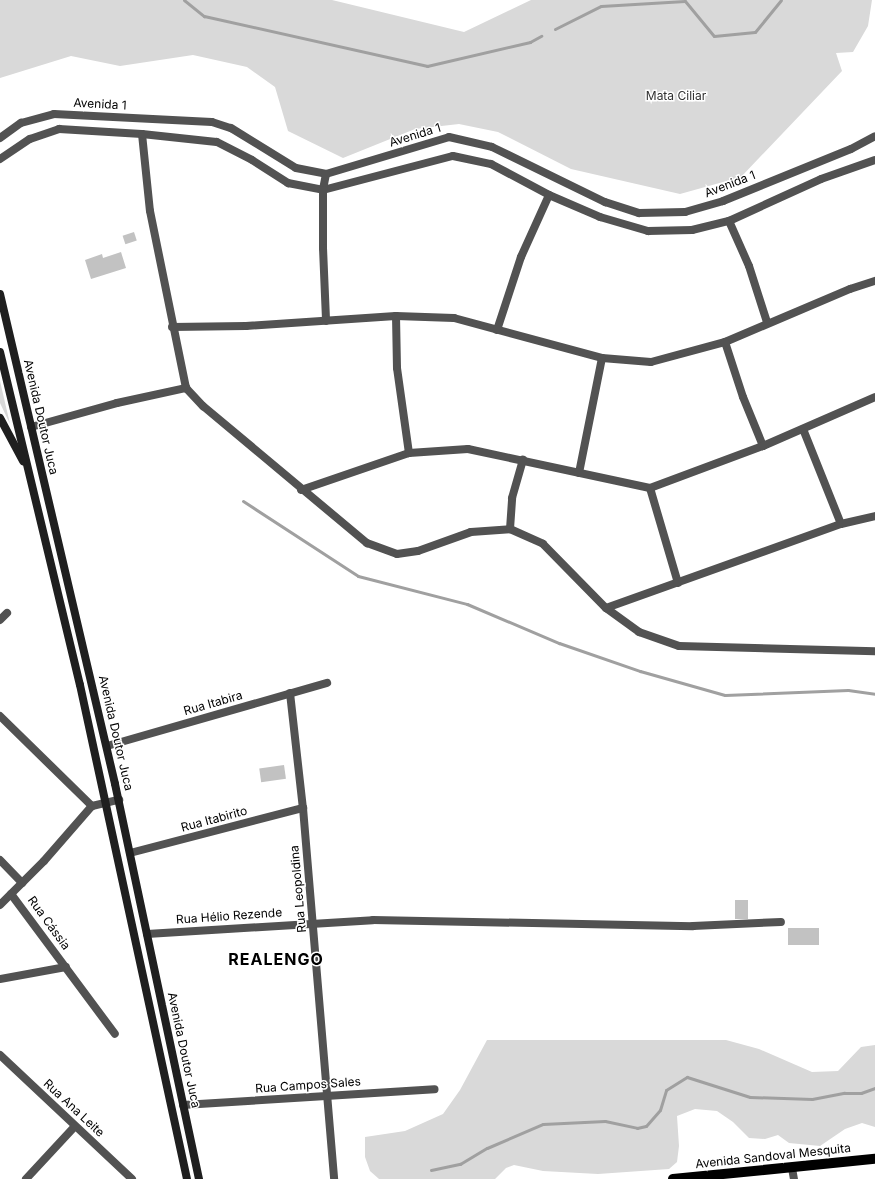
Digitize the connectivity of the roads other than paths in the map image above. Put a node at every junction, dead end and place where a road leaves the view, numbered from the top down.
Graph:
1 (142, 134) junction
2 (875, 136) edge
3 (0, 138) edge
4 (0, 159) edge
5 (875, 160) edge
6 (326, 174) junction
7 (323, 190) junction
8 (549, 195) junction
9 (729, 221) junction
10 (875, 281) edge
11 (0, 294) edge
12 (396, 316) junction
13 (326, 321) junction
14 (767, 322) junction
15 (172, 327) junction
16 (497, 330) junction
17 (725, 342) junction
18 (0, 352) edge
19 (602, 358) junction
20 (186, 388) junction
21 (875, 397) edge
22 (0, 418) edge
23 (31, 427) junction
24 (803, 429) junction
25 (763, 446) junction
26 (410, 453) junction
27 (523, 460) junction
28 (580, 473) junction
29 (30, 476) junction
30 (650, 488) junction
31 (301, 490) junction
32 (875, 516) edge
33 (841, 524) junction
34 (510, 529) junction
35 (678, 582) junction
36 (606, 608) junction
37 (7, 613) dead end
38 (0, 620) edge
39 (875, 651) edge
40 (327, 683) dead end
41 (290, 693) junction
42 (0, 716) edge
43 (107, 746) junction
44 (119, 800) junction
45 (106, 803) junction
46 (92, 806) junction
47 (303, 808) junction
48 (130, 853) junction
49 (0, 860) edge
50 (22, 883) junction
51 (11, 894) junction
52 (0, 905) edge
53 (313, 922) junction
54 (781, 922) dead end
55 (147, 934) junction
56 (66, 967) junction
57 (0, 978) edge
58 (115, 1034) dead end
59 (0, 1055) edge
60 (434, 1089) dead end
61 (326, 1095) junction
62 (183, 1105) junction
63 (75, 1126) junction
64 (875, 1159) edge
65 (792, 1168) junction
66 (26, 1179) edge
67 (132, 1179) edge
68 (187, 1179) edge
69 (199, 1179) edge
70 (334, 1179) edge
71 (673, 1179) edge
72 (794, 1179) edge

1 - 4 street
1 - 7 street
1 - 15 street
2 - 6 street, Avenida 1
3 - 6 street, Avenida 1
5 - 9 street
6 - 7 street
7 - 8 street
7 - 13 street
8 - 9 street
8 - 16 street
9 - 14 street
10 - 14 street
11 - 23 main road, Avenida Doutor Juca
12 - 13 street
12 - 16 street
12 - 26 street
13 - 15 street
14 - 17 street
15 - 20 street
16 - 19 street
17 - 19 street
17 - 25 street
18 - 29 main road, Avenida Doutor Juca
19 - 28 street
20 - 23 street
20 - 31 street
21 - 24 street
22 - 29 main road
23 - 43 main road, Avenida Doutor Juca
24 - 25 street
24 - 33 street
25 - 30 street
26 - 27 street
26 - 31 street
27 - 28 street
27 - 34 street
28 - 30 street
29 - 45 main road, Avenida Doutor Juca
30 - 35 street
31 - 34 street
32 - 33 street
33 - 35 street
34 - 36 street
35 - 36 street
36 - 39 street
37 - 38 street
40 - 41 street, Rua Itabira
41 - 43 street, Rua Itabira
41 - 47 street, Rua Leopoldina
42 - 46 street
43 - 44 main road, Avenida Doutor Juca
44 - 45 street
44 - 48 main road, Avenida Doutor Juca
45 - 46 street
45 - 68 main road, Avenida Doutor Juca
46 - 50 street
47 - 48 street, Rua Itabirito
47 - 53 street, Rua Leopoldina
48 - 55 main road, Avenida Doutor Juca
49 - 50 street, Rua Cássia
50 - 51 street
51 - 52 street
51 - 56 street, Rua Cássia
53 - 54 street, Rua Hélio Rezende
53 - 55 street, Rua Hélio Rezende
53 - 61 street, Rua Leopoldina
55 - 62 main road, Avenida Doutor Juca
56 - 57 street, Rua Cássia
56 - 58 street, Rua Cássia
59 - 63 street, Rua Ana Leite
60 - 61 street, Rua Campos Sales
61 - 62 street, Rua Campos Sales
61 - 70 street, Rua Leopoldina
62 - 69 main road, Avenida Doutor Juca
63 - 66 street
63 - 67 street, Rua Ana Leite
64 - 65 main road, Avenida Sandoval Mesquita
65 - 71 main road, Avenida Sandoval Mesquita
65 - 72 street

